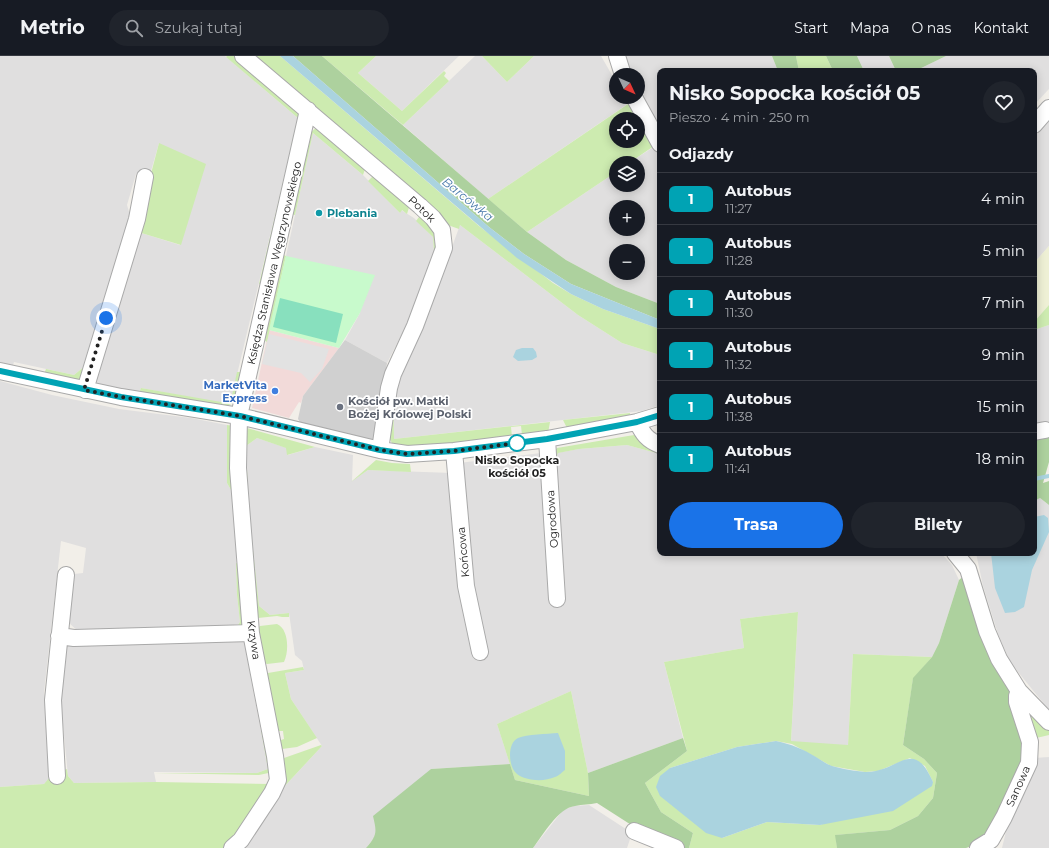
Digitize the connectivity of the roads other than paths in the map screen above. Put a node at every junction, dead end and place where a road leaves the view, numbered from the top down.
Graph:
1 (243, 56) edge
2 (617, 56) edge
3 (621, 68) edge
4 (638, 104) edge
5 (1049, 108) edge
6 (308, 110) junction
7 (1037, 122) edge
8 (657, 139) edge
9 (145, 177) dead end
10 (0, 371) edge
11 (84, 390) junction
12 (240, 416) junction
13 (657, 416) edge
14 (637, 422) junction
15 (547, 439) junction
16 (657, 444) edge
17 (380, 450) junction
18 (454, 451) junction
19 (957, 556) edge
20 (66, 575) dead end
21 (558, 599) dead end
22 (252, 633) junction
23 (59, 636) junction
24 (480, 652) dead end
25 (1019, 691) junction
26 (1049, 722) edge
27 (57, 776) dead end
28 (634, 830) dead end
29 (232, 848) edge
30 (676, 848) edge
31 (978, 848) edge

1 - 6 street, Potok
2 - 3 street
4 - 8 street
5 - 7 street
6 - 12 street, Księdza Stanisława Węgrzynowskiego
6 - 17 street, Potok
9 - 11 street
10 - 11 street
11 - 12 street
12 - 17 street
12 - 22 street, Krzywa
13 - 14 street
14 - 15 street
14 - 16 street
15 - 18 street
15 - 21 street, Ogrodowa
17 - 18 street
18 - 24 street, Końcowa
19 - 25 street
20 - 23 street
22 - 23 street
22 - 29 street, Krzywa
23 - 27 street
25 - 26 street
25 - 31 street, Sanowa
28 - 30 street

